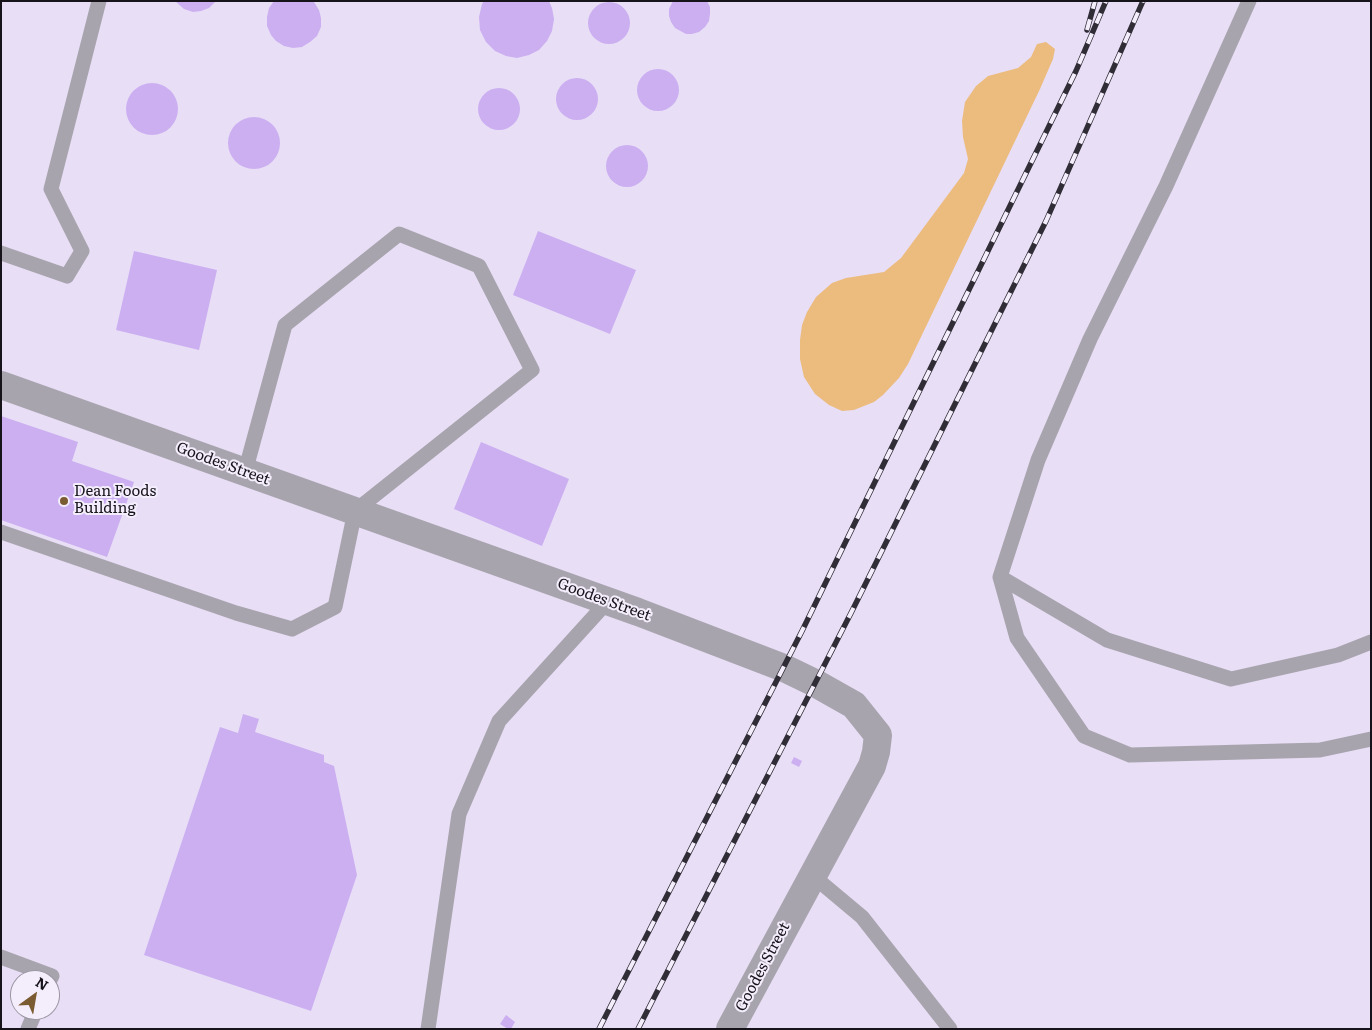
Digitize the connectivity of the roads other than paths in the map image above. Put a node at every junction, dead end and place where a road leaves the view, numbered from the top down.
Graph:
1 (99, 1) edge
2 (1249, 1) edge
3 (1, 253) edge
4 (1, 385) edge
5 (244, 472) junction
6 (354, 511) junction
7 (1, 532) edge
8 (1000, 578) junction
9 (608, 601) junction
10 (1371, 642) edge
11 (1371, 739) edge
12 (813, 876) junction
13 (1, 957) edge
14 (36, 970) edge
15 (428, 1029) edge
16 (730, 1029) edge
17 (950, 1029) edge

1 - 3 lane
2 - 8 lane
4 - 5 street, Goodes Street
5 - 6 street, Goodes Street
5 - 6 lane
6 - 7 lane
6 - 9 street, Goodes Street
8 - 10 lane
8 - 11 lane
9 - 12 street, Goodes Street
9 - 15 lane
12 - 16 street, Goodes Street
12 - 17 lane
13 - 14 lane

